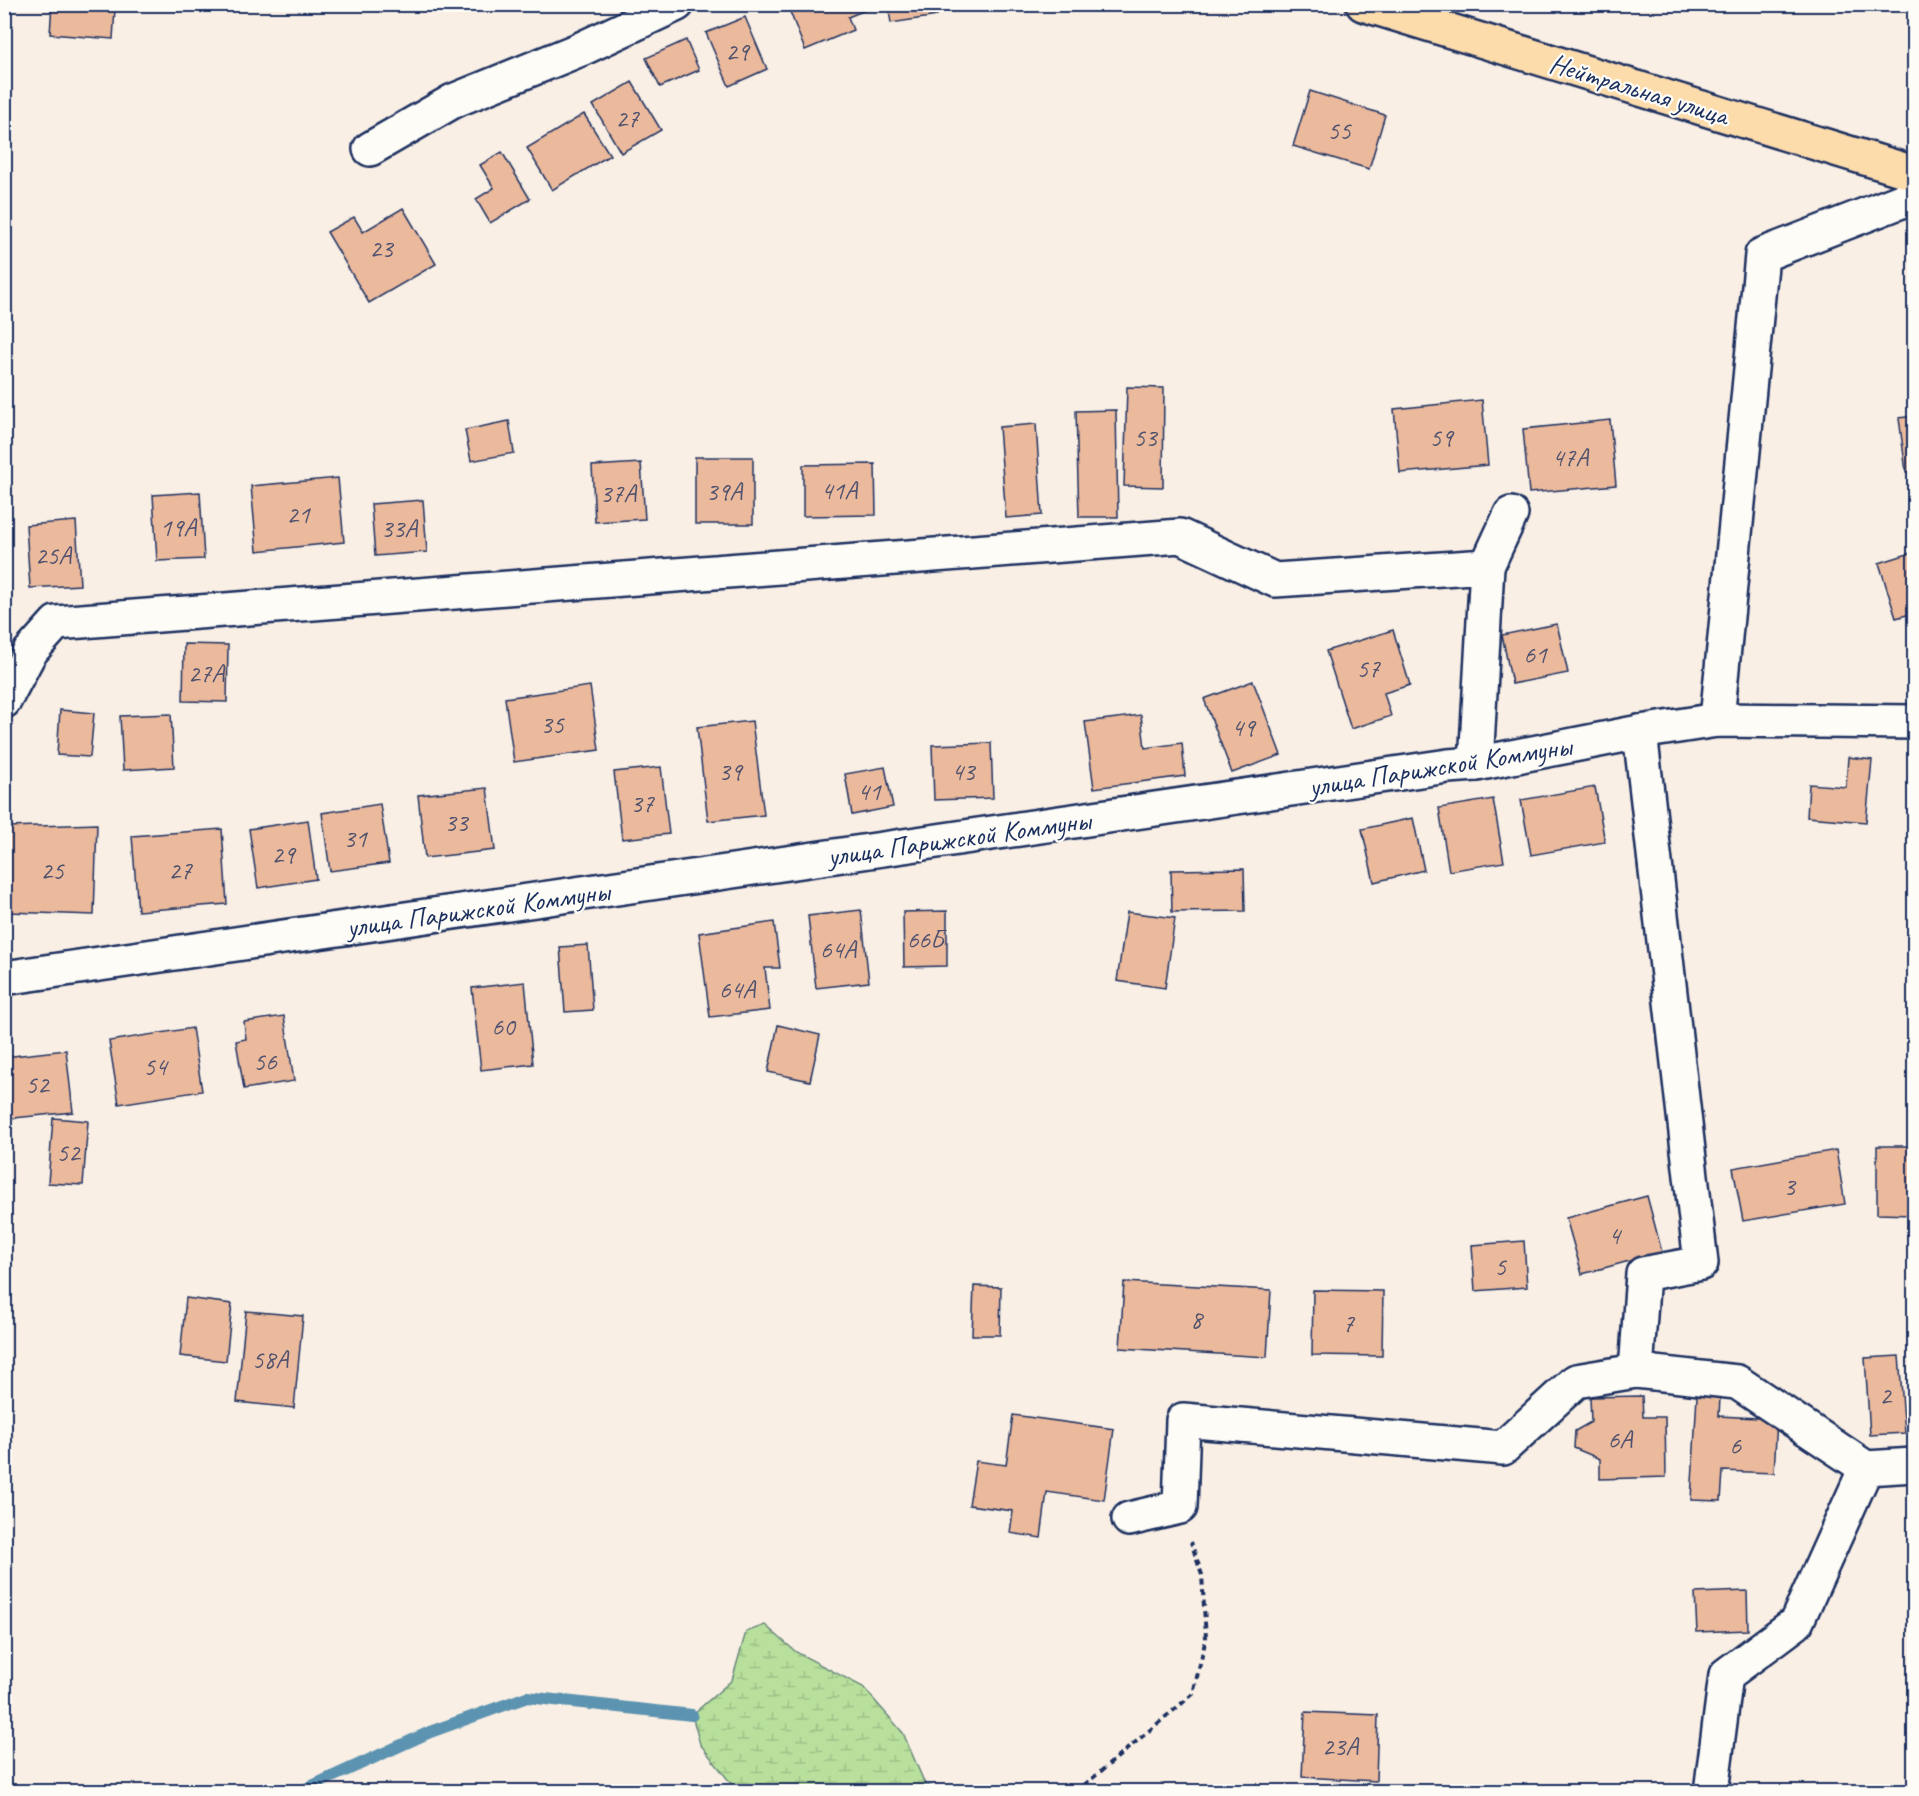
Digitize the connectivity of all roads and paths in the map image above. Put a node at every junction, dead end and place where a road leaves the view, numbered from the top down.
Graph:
1 (677, 4) edge
2 (1363, 4) edge
3 (370, 149) dead end
4 (1914, 173) edge
5 (1914, 196) edge
6 (1511, 514) dead end
7 (1487, 566) junction
8 (4, 701) edge
9 (1717, 720) junction
10 (1914, 722) edge
11 (1640, 732) junction
12 (1476, 764) junction
13 (4, 978) edge
14 (1636, 1371) junction
15 (1914, 1465) edge
16 (1866, 1468) junction
17 (1180, 1507) junction
18 (1129, 1519) dead end
19 (1076, 1791) edge
20 (1711, 1791) edge

1 - 3 street
2 - 4 main road, Нейтральная улица
5 - 9 street
6 - 7 street
7 - 8 street
7 - 12 street
9 - 10 street, улица Парижской Коммуны
9 - 11 street, улица Парижской Коммуны
11 - 12 street, улица Парижской Коммуны
11 - 14 street
12 - 13 street, улица Парижской Коммуны
14 - 16 street
14 - 17 street
15 - 16 street
16 - 20 street
17 - 18 street
17 - 19 path

